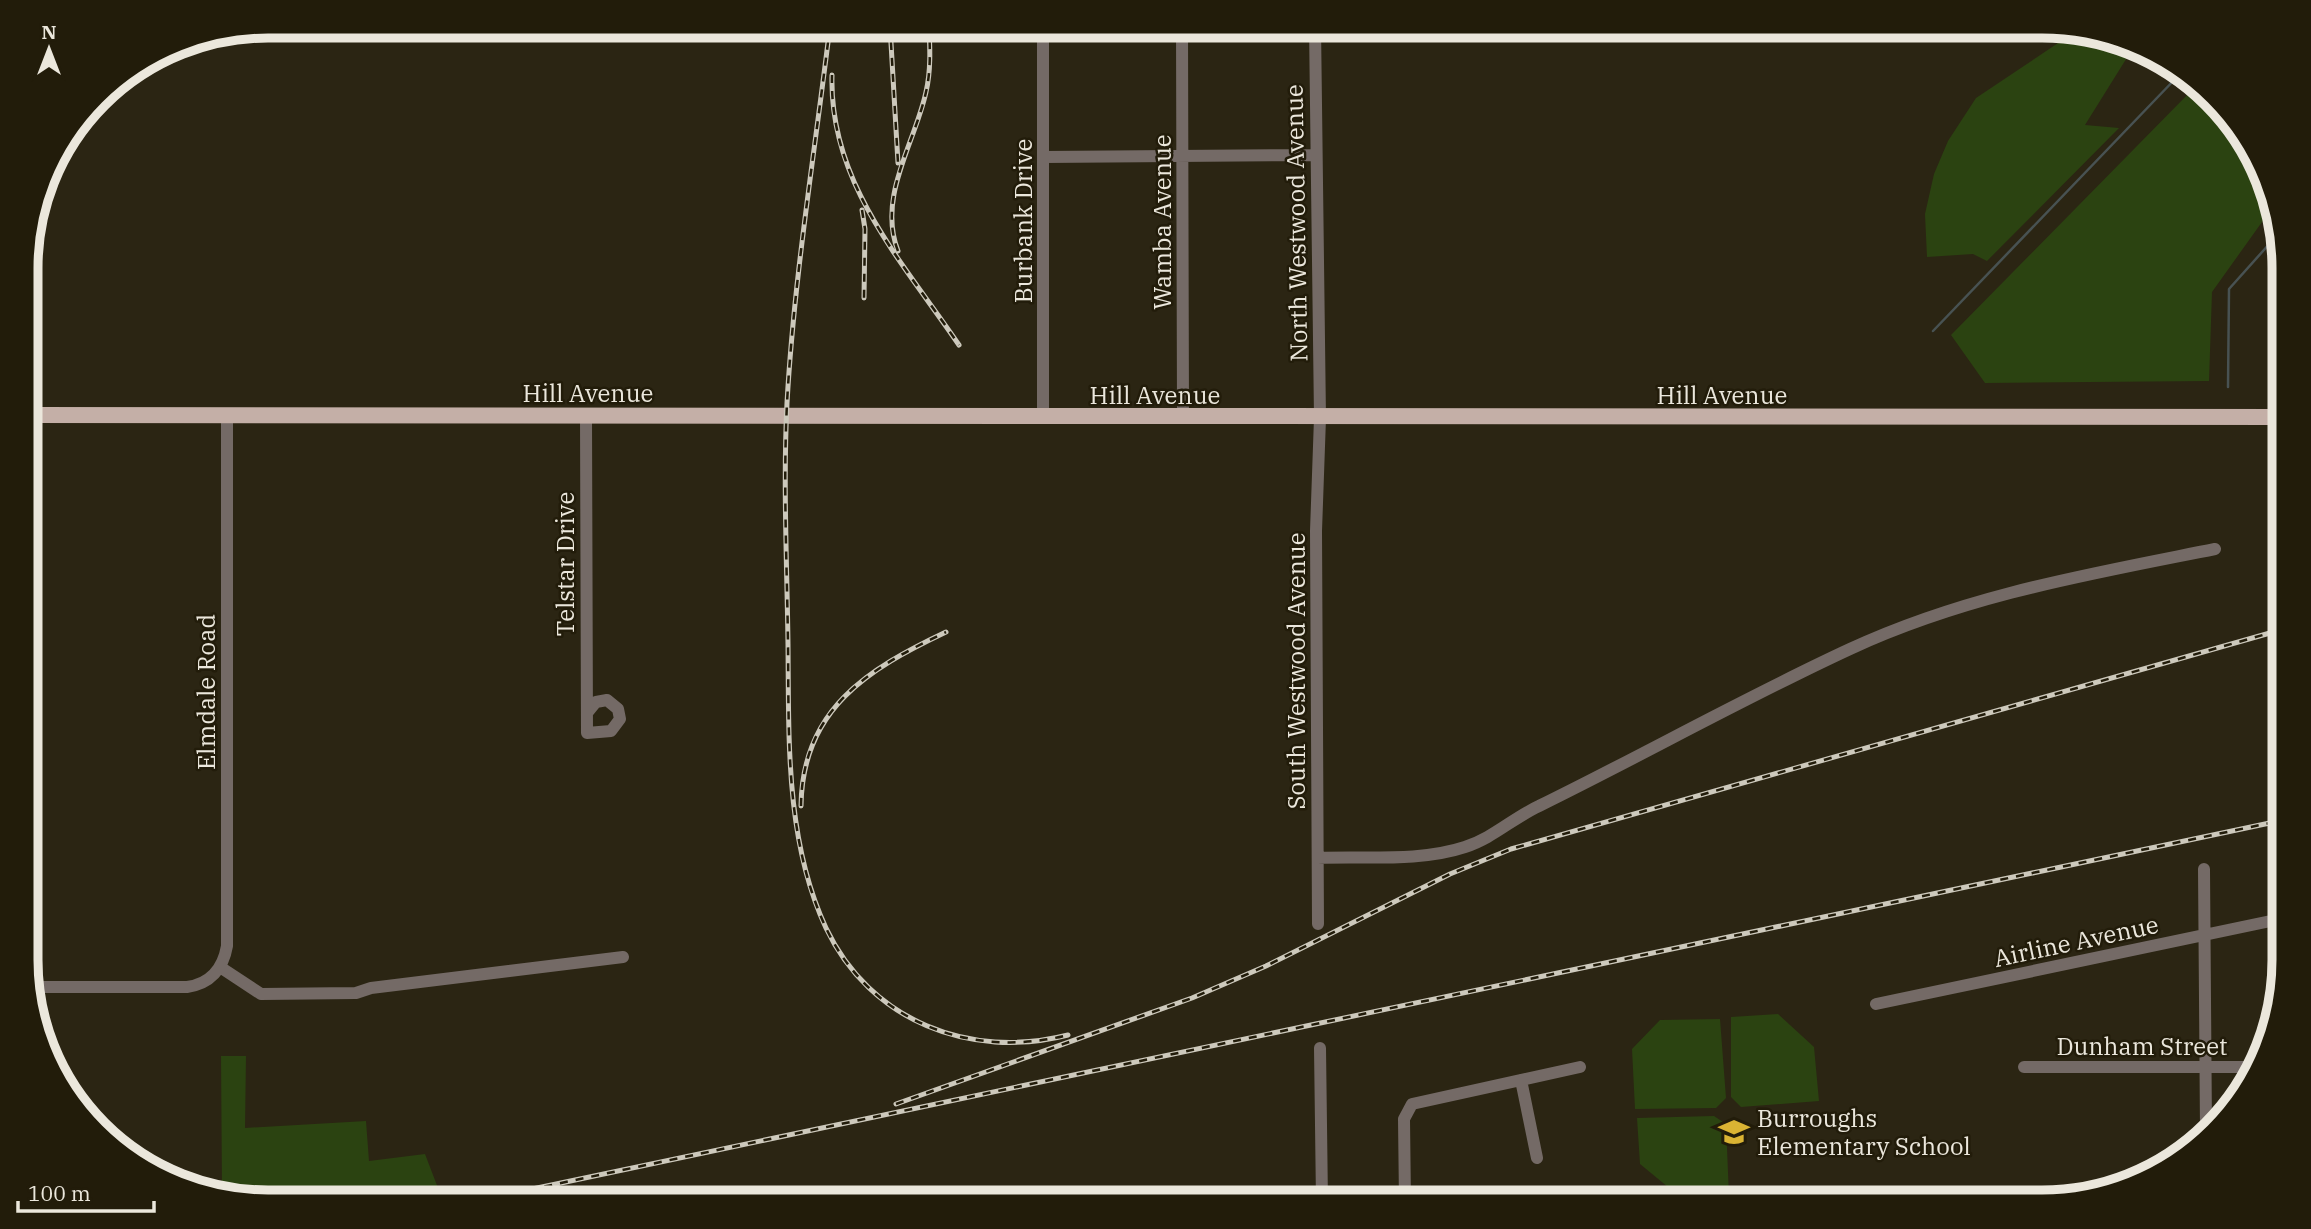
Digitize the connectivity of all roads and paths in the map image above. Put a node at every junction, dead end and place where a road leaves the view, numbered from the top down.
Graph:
1 (1043, 38) edge
2 (1182, 38) edge
3 (1315, 38) edge
4 (1183, 155) junction
5 (1315, 155) junction
6 (1044, 157) junction
7 (39, 415) edge
8 (226, 415) junction
9 (586, 416) junction
10 (1044, 417) junction
11 (2272, 417) edge
12 (1182, 418) junction
13 (1320, 418) junction
14 (2215, 549) dead end
15 (587, 713) dead end
16 (1318, 858) junction
17 (2204, 869) dead end
18 (2272, 921) edge
19 (1318, 924) dead end
20 (2204, 935) junction
21 (624, 957) dead end
22 (220, 967) junction
23 (40, 986) edge
24 (1876, 1004) dead end
25 (1320, 1048) dead end
26 (1580, 1067) dead end
27 (2205, 1067) junction
28 (2246, 1067) edge
29 (2024, 1068) dead end
30 (1521, 1080) junction
31 (2206, 1121) edge
32 (1537, 1158) dead end
33 (1322, 1190) edge
34 (1405, 1190) edge

1 - 6 street, Burbank Drive
2 - 4 street, Wamba Avenue
3 - 5 street, North Westwood Avenue
4 - 5 street
4 - 6 street
4 - 12 street, Wamba Avenue
5 - 13 street, North Westwood Avenue
6 - 10 street, Burbank Drive
7 - 8 main road, Hill Avenue
8 - 9 main road, Hill Avenue
8 - 22 street, Elmdale Road
9 - 10 main road, Hill Avenue
9 - 15 street, Telstar Drive
10 - 12 main road, Hill Avenue
11 - 13 main road, Hill Avenue
12 - 13 main road, Hill Avenue
13 - 16 street, South Westwood Avenue
14 - 16 street
16 - 19 street, South Westwood Avenue
17 - 20 street
18 - 20 street, Airline Avenue
20 - 24 street, Airline Avenue
20 - 27 street
21 - 22 street
22 - 23 street
25 - 33 street
26 - 30 street
27 - 28 street, Dunham Street
27 - 29 street, Dunham Street
27 - 31 street
30 - 32 street
30 - 34 street

